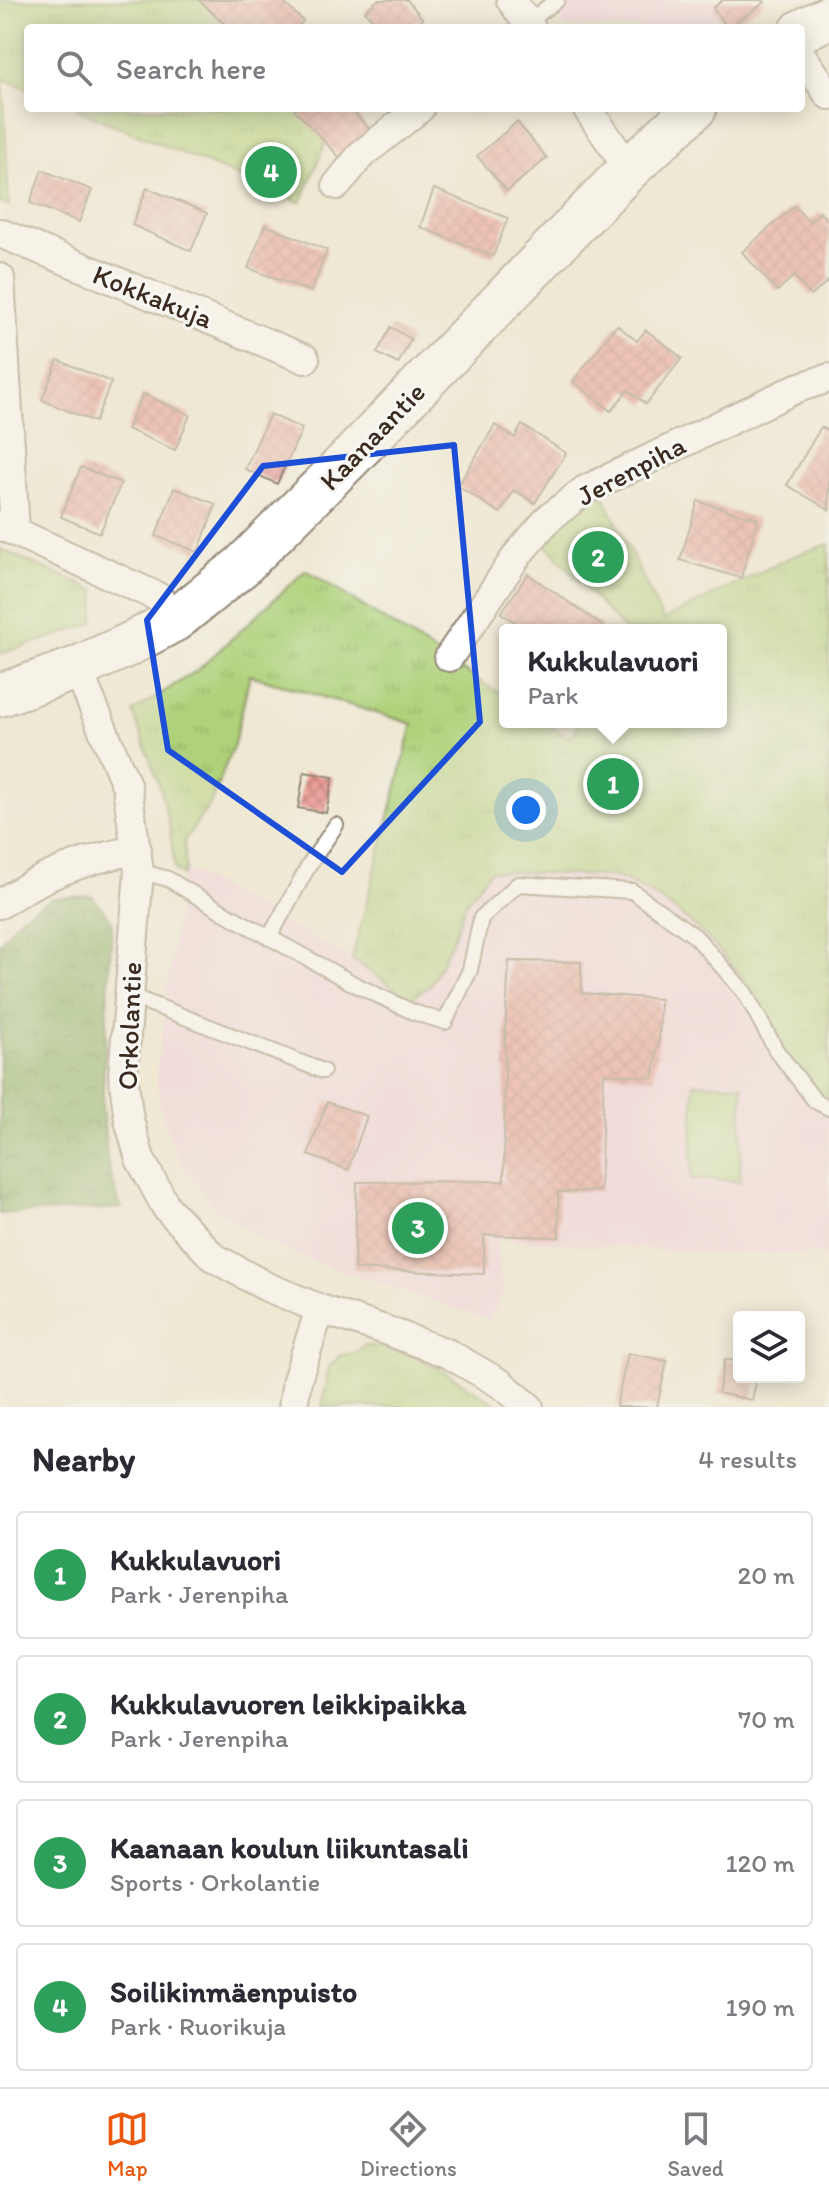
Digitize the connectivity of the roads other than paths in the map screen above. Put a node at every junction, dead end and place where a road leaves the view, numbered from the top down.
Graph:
1 (557, 0) edge
2 (829, 17) edge
3 (523, 20) edge
4 (805, 29) edge
5 (805, 61) edge
6 (829, 95) edge
7 (415, 112) edge
8 (590, 112) edge
9 (691, 112) edge
10 (629, 169) junction
11 (337, 185) dead end
12 (0, 233) edge
13 (0, 278) edge
14 (305, 359) dead end
15 (829, 378) edge
16 (7, 528) edge
17 (175, 620) junction
18 (449, 657) dead end
19 (77, 668) junction
20 (0, 695) edge
21 (336, 825) dead end
22 (138, 860) junction
23 (0, 904) edge
24 (269, 938) junction
25 (128, 995) junction
26 (323, 1071) dead end
27 (829, 1108) edge
28 (320, 1309) junction
29 (293, 1407) edge
30 (529, 1407) edge

1 - 3 lane
2 - 4 street
5 - 6 street
7 - 11 street
8 - 10 street
9 - 10 street, Kaanaantie
10 - 17 street, Kaanaantie
12 - 14 street, Kokkakuja
13 - 16 street
15 - 18 street, Jerenpiha
16 - 17 street
17 - 19 street, Kaanaantie
19 - 20 street, Kaanaantie
19 - 22 street, Orkolantie
21 - 24 lane
22 - 23 street
22 - 24 lane
22 - 25 street, Orkolantie
24 - 27 lane
25 - 26 lane
25 - 28 street, Orkolantie
28 - 29 street
28 - 30 street, Orkolantie

